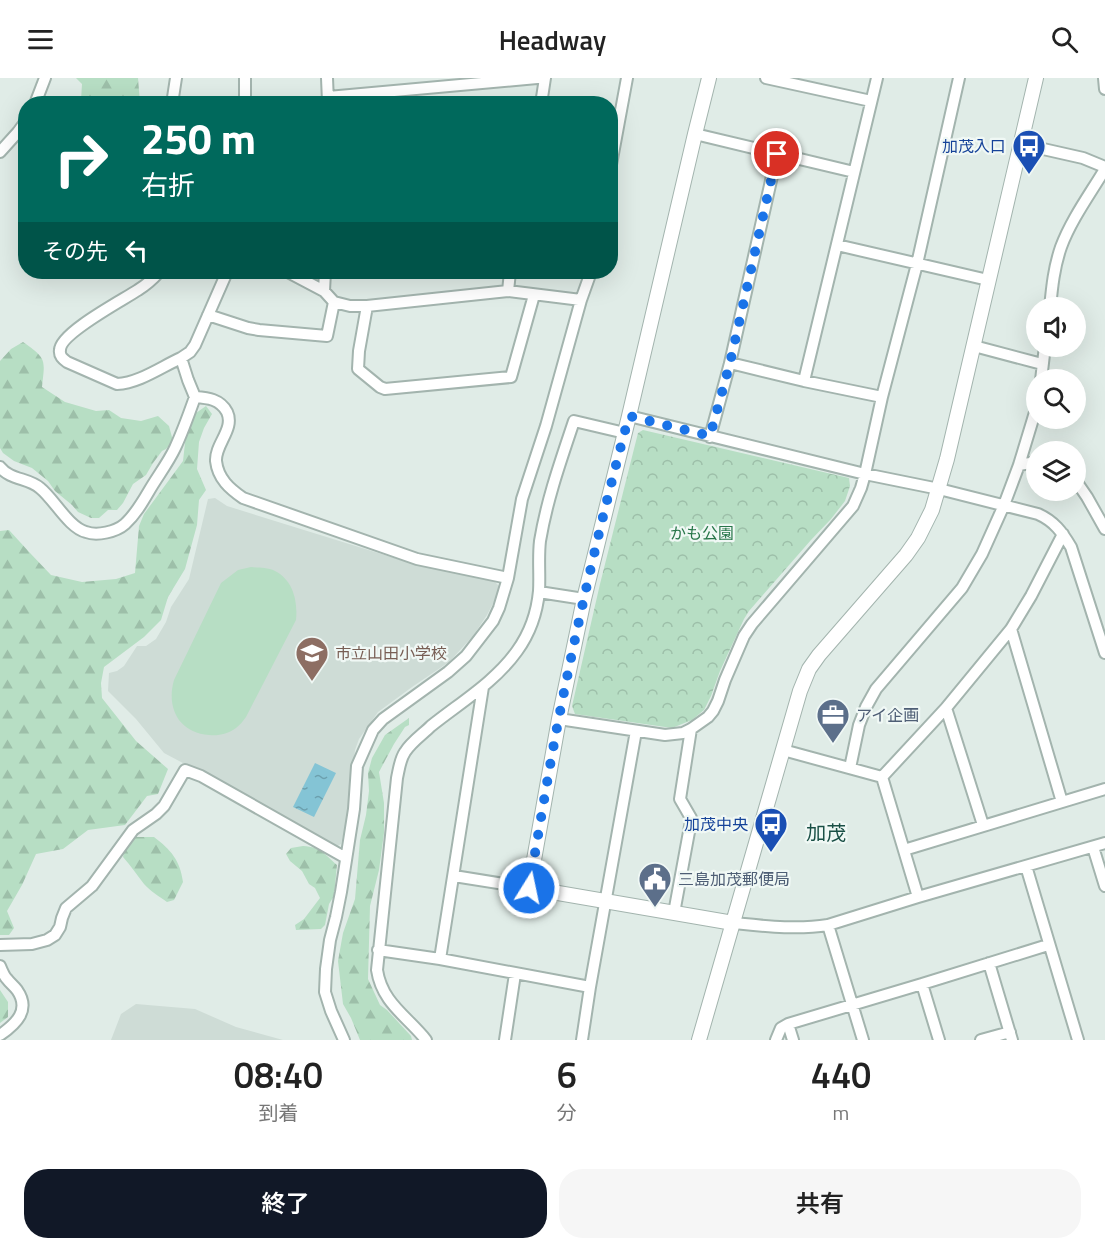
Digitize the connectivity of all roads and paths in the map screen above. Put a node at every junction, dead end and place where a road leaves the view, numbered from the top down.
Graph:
1 (45, 78) edge
2 (176, 78) edge
3 (245, 78) edge
4 (327, 78) edge
5 (537, 78) edge
6 (545, 78) edge
7 (627, 78) edge
8 (709, 78) edge
9 (766, 78) edge
10 (877, 78) edge
11 (959, 78) edge
12 (1036, 78) edge
13 (1104, 78) edge
14 (1105, 89) edge
15 (37, 96) edge
16 (173, 96) edge
17 (245, 96) edge
18 (328, 96) edge
19 (366, 96) edge
20 (542, 96) edge
21 (871, 101) junction
22 (618, 127) edge
23 (18, 132) edge
24 (695, 134) junction
25 (1021, 144) junction
26 (0, 152) edge
27 (777, 154) junction
28 (1105, 168) edge
29 (854, 172) junction
30 (837, 244) junction
31 (917, 264) junction
32 (151, 279) edge
33 (224, 279) edge
34 (301, 279) edge
35 (325, 279) edge
36 (509, 279) edge
37 (588, 279) edge
38 (988, 280) junction
39 (324, 291) junction
40 (508, 291) junction
41 (534, 295) junction
42 (1051, 297) edge
43 (581, 300) junction
44 (334, 302) junction
45 (367, 306) junction
46 (208, 315) junction
47 (974, 346) junction
48 (1043, 357) edge
49 (181, 358) junction
50 (730, 363) junction
51 (1042, 364) junction
52 (1042, 369) edge
53 (804, 381) junction
54 (195, 397) junction
55 (882, 397) junction
56 (629, 416) junction
57 (1030, 429) edge
58 (625, 433) junction
59 (710, 436) junction
60 (1026, 464) edge
61 (1019, 465) junction
62 (0, 467) edge
63 (865, 474) junction
64 (939, 489) junction
65 (1086, 494) edge
66 (1004, 505) junction
67 (1105, 529) edge
68 (1063, 534) junction
69 (508, 578) junction
70 (539, 592) junction
71 (584, 599) junction
72 (1011, 629) junction
73 (1105, 653) edge
74 (483, 687) junction
75 (946, 708) junction
76 (559, 718) junction
77 (691, 729) junction
78 (636, 731) junction
79 (783, 750) junction
80 (850, 768) junction
81 (882, 777) junction
82 (1105, 789) edge
83 (1062, 802) junction
84 (983, 825) junction
85 (1105, 843) edge
86 (1093, 847) junction
87 (904, 850) junction
88 (346, 858) junction
89 (1026, 866) junction
90 (454, 876) junction
91 (1105, 886) edge
92 (529, 888) junction
93 (918, 897) junction
94 (605, 902) junction
95 (674, 913) junction
96 (733, 923) junction
97 (828, 925) junction
98 (0, 945) edge
99 (1048, 945) junction
100 (378, 950) junction
101 (440, 959) junction
102 (989, 963) junction
103 (0, 966) edge
104 (515, 974) junction
105 (922, 984) junction
106 (590, 987) junction
107 (852, 1005) junction
108 (788, 1024) junction
109 (0, 1035) edge
110 (1011, 1036) edge
111 (429, 1039) edge
112 (344, 1040) edge
113 (505, 1040) edge
114 (582, 1040) edge
115 (699, 1040) edge
116 (776, 1040) edge
117 (793, 1040) edge
118 (863, 1040) edge
119 (939, 1040) edge
120 (981, 1040) edge
121 (1078, 1040) edge

1 - 15 street
2 - 16 street
3 - 17 street
4 - 18 street
5 - 19 street
6 - 20 street
7 - 22 street
8 - 24 street
9 - 21 street
10 - 21 street
11 - 31 street
12 - 25 street
13 - 14 street
21 - 29 street
23 - 26 street
24 - 27 street
24 - 56 street
25 - 28 street
25 - 38 street
27 - 29 street
27 - 50 street
28 - 42 street
29 - 30 street
30 - 31 street
30 - 53 street
31 - 38 street
31 - 55 street
32 - 49 street
33 - 46 street
34 - 39 street
35 - 39 street
36 - 40 street
37 - 43 street
38 - 47 street
39 - 44 street
40 - 41 street
40 - 45 street
41 - 43 street
41 - 45 street
43 - 69 street
44 - 45 street
44 - 46 street
46 - 49 street
47 - 51 street
47 - 64 street
48 - 51 street
49 - 54 street
50 - 53 street
50 - 59 street
51 - 52 street
53 - 55 street
54 - 62 street
54 - 69 street
55 - 63 street
56 - 58 street
56 - 59 street
57 - 61 street
58 - 70 street
58 - 71 street
59 - 63 street
60 - 61 street
61 - 66 street
63 - 64 street
63 - 77 street
64 - 66 street
64 - 79 street
65 - 67 street
66 - 68 street
66 - 80 street
68 - 72 street
68 - 73 street
69 - 88 street
70 - 71 street
70 - 74 street
71 - 76 street
72 - 75 street
72 - 83 street
74 - 90 street
74 - 100 street
75 - 81 street
75 - 84 street
76 - 78 street
76 - 92 street
77 - 78 street
77 - 95 street
78 - 94 street
79 - 80 street
79 - 96 street
80 - 81 street
81 - 87 street
82 - 83 street
83 - 84 street
84 - 87 street
85 - 86 street
86 - 89 street
86 - 91 street
87 - 93 street
88 - 98 street
88 - 112 street
89 - 93 street
89 - 99 street
90 - 92 street
90 - 101 street
92 - 94 street
93 - 97 street
94 - 95 street
94 - 106 street
95 - 96 street
96 - 97 street
96 - 115 street
97 - 107 street
99 - 102 street
99 - 121 street
100 - 101 street
100 - 111 street
101 - 104 street
102 - 105 street
102 - 110 street
103 - 109 street
104 - 106 street
104 - 113 street
105 - 107 street
105 - 119 street
106 - 114 street
107 - 108 street
107 - 118 street
108 - 116 street
108 - 117 street
110 - 120 street

